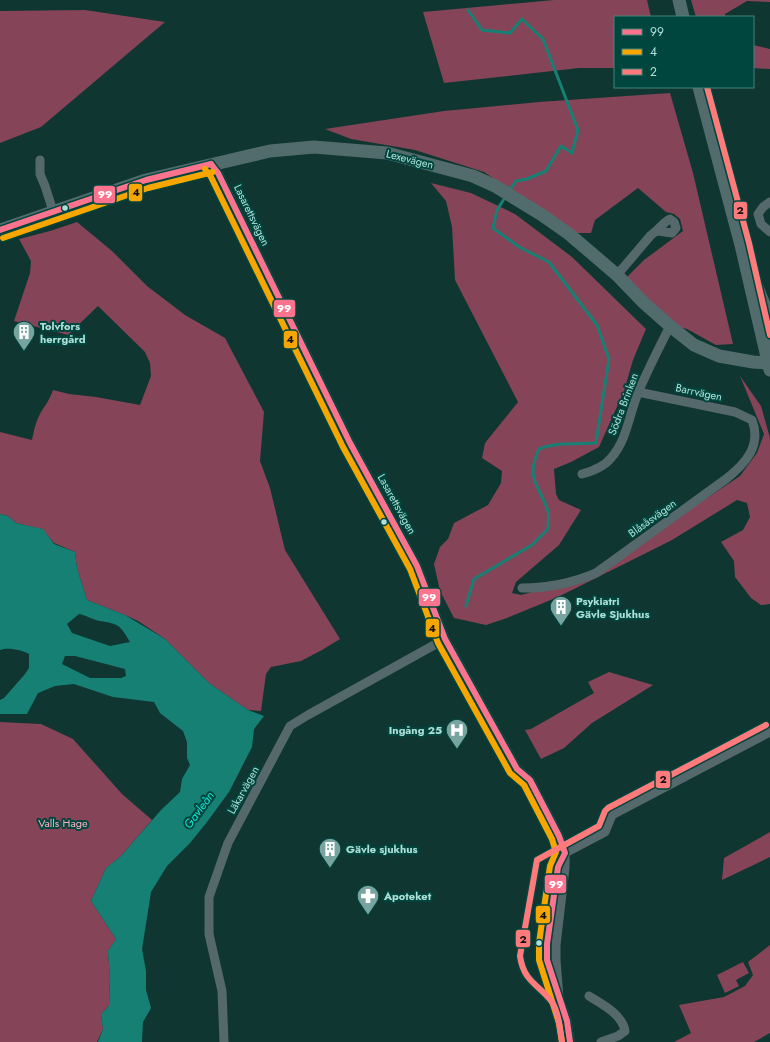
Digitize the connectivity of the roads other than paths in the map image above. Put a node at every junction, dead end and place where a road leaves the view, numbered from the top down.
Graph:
1 (699, 88) edge
2 (40, 160) dead end
3 (211, 164) junction
4 (770, 202) edge
5 (53, 211) junction
6 (0, 230) edge
7 (658, 231) dead end
8 (770, 232) edge
9 (741, 245) junction
10 (617, 275) junction
11 (770, 319) edge
12 (670, 326) junction
13 (769, 365) edge
14 (638, 392) junction
15 (752, 420) joint
16 (582, 474) dead end
17 (522, 588) dead end
18 (445, 639) junction
19 (770, 732) edge
20 (565, 853) junction
21 (589, 996) dead end
22 (224, 1042) edge
23 (570, 1042) edge
24 (601, 1042) edge

1 - 9 street
2 - 5 street
3 - 5 street, Lexevägen
3 - 10 street, Lexevägen
3 - 18 street, Lasarettsvägen
4 - 8 street
5 - 6 street, Lexevägen
7 - 10 street
9 - 11 street
9 - 13 street
10 - 12 street, Lexevägen
12 - 13 street, Lexevägen
12 - 14 street, Södra Brinken
14 - 15 street, Barrvägen
14 - 16 street, Södra Brinken
15 - 17 street, Blåsåsvägen
18 - 20 street, Lasarettsvägen
18 - 22 street, Läkarvägen
19 - 20 street
20 - 23 street, Lasarettsvägen
21 - 24 street

